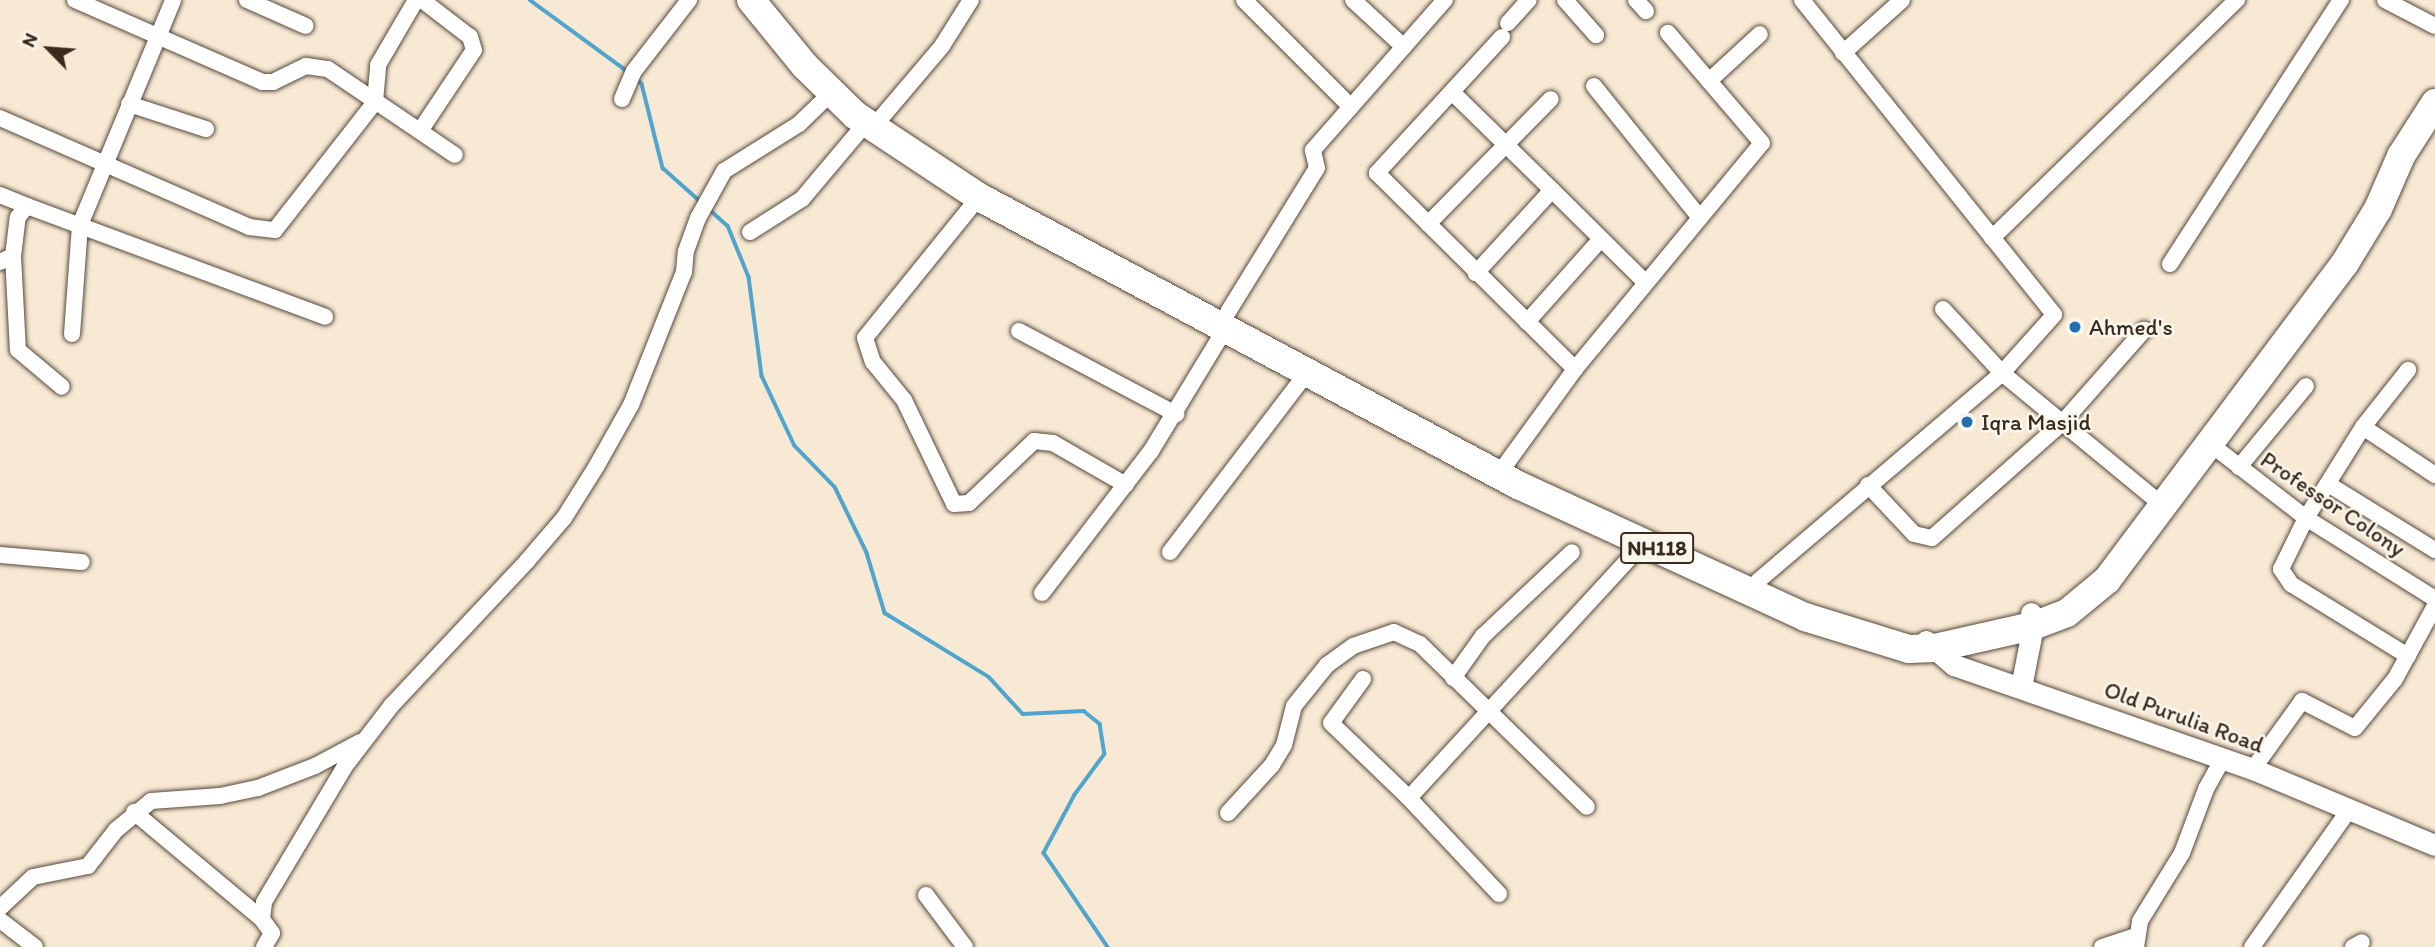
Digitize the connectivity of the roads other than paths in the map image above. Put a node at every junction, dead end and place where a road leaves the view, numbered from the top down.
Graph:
1 (75, 0) edge
2 (173, 0) edge
3 (247, 0) edge
4 (416, 0) edge
5 (422, 0) edge
6 (689, 0) edge
7 (751, 0) edge
8 (767, 0) edge
9 (971, 0) edge
10 (1244, 0) edge
11 (1353, 0) edge
12 (1445, 0) edge
13 (1529, 0) edge
14 (1565, 0) edge
15 (1802, 0) edge
16 (1902, 0) edge
17 (2237, 0) edge
18 (2341, 0) edge
19 (2385, 0) edge
20 (306, 26) dead end
21 (2435, 26) edge
22 (1668, 33) dead end
23 (1760, 34) dead end
24 (1596, 35) dead end
25 (157, 37) junction
26 (1404, 47) junction
27 (1843, 53) junction
28 (1709, 81) junction
29 (1594, 86) dead end
30 (2435, 87) edge
31 (1452, 92) junction
32 (831, 93) junction
33 (622, 99) dead end
34 (1551, 99) dead end
35 (375, 102) junction
36 (2435, 103) edge
37 (128, 104) junction
38 (1351, 107) junction
39 (0, 118) edge
40 (874, 121) junction
41 (206, 129) dead end
42 (420, 131) junction
43 (1505, 144) junction
44 (455, 155) dead end
45 (106, 161) junction
46 (1552, 190) junction
47 (0, 195) edge
48 (979, 197) junction
49 (27, 206) junction
50 (1700, 218) junction
51 (80, 225) junction
52 (1428, 225) junction
53 (750, 232) dead end
54 (1992, 238) junction
55 (1601, 239) junction
56 (7, 259) edge
57 (2170, 264) dead end
58 (1476, 273) junction
59 (1646, 283) junction
60 (1943, 309) dead end
61 (325, 317) dead end
62 (1227, 319) junction
63 (1527, 322) junction
64 (2144, 330) dead end
65 (1019, 331) dead end
66 (72, 334) dead end
67 (1575, 369) junction
68 (1309, 370) junction
69 (2408, 370) dead end
70 (2003, 373) junction
71 (2306, 386) dead end
72 (62, 387) dead end
73 (1176, 414) junction
74 (2063, 422) junction
75 (2363, 427) junction
76 (2208, 443) junction
77 (1506, 464) junction
78 (2239, 467) junction
79 (2435, 475) edge
80 (2328, 484) junction
81 (1126, 485) junction
82 (1868, 485) junction
83 (2155, 499) junction
84 (2306, 518) junction
85 (1644, 542) junction
86 (2435, 550) edge
87 (1171, 552) dead end
88 (1572, 552) dead end
89 (0, 555) edge
90 (82, 562) dead end
91 (1758, 581) junction
92 (1042, 593) dead end
93 (2435, 599) edge
94 (2435, 606) edge
95 (2032, 619) junction
96 (1927, 642) junction
97 (2408, 656) junction
98 (1453, 678) junction
99 (1363, 679) dead end
100 (2021, 687) junction
101 (1488, 713) junction
102 (363, 741) junction
103 (2223, 758) junction
104 (2253, 769) junction
105 (1409, 799) junction
106 (1587, 807) dead end
107 (2349, 810) junction
108 (134, 812) junction
109 (1228, 813) dead end
110 (2435, 845) edge
111 (1499, 894) dead end
112 (926, 895) dead end
113 (0, 908) edge
114 (262, 919) junction
115 (0, 920) edge
116 (2136, 942) edge
117 (36, 947) edge
118 (264, 947) edge
119 (965, 947) edge
120 (2102, 947) edge
121 (2252, 947) edge

1 - 25 street
2 - 25 street
3 - 20 street
4 - 35 street
5 - 42 street
6 - 33 street
7 - 32 highway, NH118
8 - 40 highway, NH118
9 - 40 street
10 - 38 street
11 - 26 street
12 - 26 street
13 - 31 street
14 - 24 street
15 - 27 street
16 - 27 street
17 - 54 street
18 - 57 street
19 - 21 street
22 - 28 street
23 - 28 street
25 - 35 street
25 - 37 street
26 - 38 street
27 - 54 street
28 - 50 street
29 - 50 street
30 - 83 highway, NH118
31 - 43 street
31 - 52 street
32 - 40 highway, NH118
32 - 102 street
34 - 43 street
35 - 42 street
35 - 45 street
36 - 76 highway, NH118
37 - 41 street
37 - 45 street
38 - 62 street
39 - 45 street
40 - 48 highway, NH118
40 - 53 street
40 - 62 highway, NH118
42 - 44 street
43 - 46 street
43 - 52 street
45 - 51 street
46 - 55 street
46 - 58 street
47 - 49 street
48 - 62 highway, NH118
48 - 81 street
49 - 51 street
49 - 56 street
50 - 59 street
51 - 61 street
51 - 66 street
52 - 58 street
54 - 70 street
55 - 59 street
55 - 63 street
56 - 72 street
58 - 63 street
59 - 67 street
60 - 70 street
62 - 68 highway, NH118
62 - 73 street
62 - 77 highway, NH118
63 - 67 street
64 - 74 street
65 - 73 street
67 - 77 street
68 - 85 highway, NH118
68 - 87 street
69 - 75 street
70 - 74 street
70 - 82 street
71 - 78 street
73 - 81 street
74 - 82 street
74 - 83 street
75 - 79 street
75 - 80 street
76 - 78 street, Professor Colony
76 - 95 highway, NH118
77 - 91 highway, NH118
78 - 84 street, Professor Colony
80 - 84 street
80 - 86 street
81 - 92 street
82 - 91 street
83 - 95 highway, NH118
84 - 93 street, Professor Colony
84 - 97 street
85 - 96 highway, NH118
85 - 101 street
88 - 98 street
89 - 90 street
91 - 96 highway, NH118
94 - 97 street
95 - 96 highway, NH118
95 - 100 main road
96 - 100 main road, Old Purulia Road
97 - 104 street
98 - 101 street
98 - 109 street
99 - 105 street
100 - 103 main road, Old Purulia Road
101 - 105 street
101 - 106 street
102 - 108 street
102 - 114 street
103 - 104 main road, Old Purulia Road
103 - 116 street
104 - 107 main road, Old Purulia Road
105 - 111 street
107 - 110 main road, Old Purulia Road
107 - 121 street
108 - 113 street
108 - 114 street
112 - 119 street
114 - 118 street
115 - 117 street
116 - 120 street

